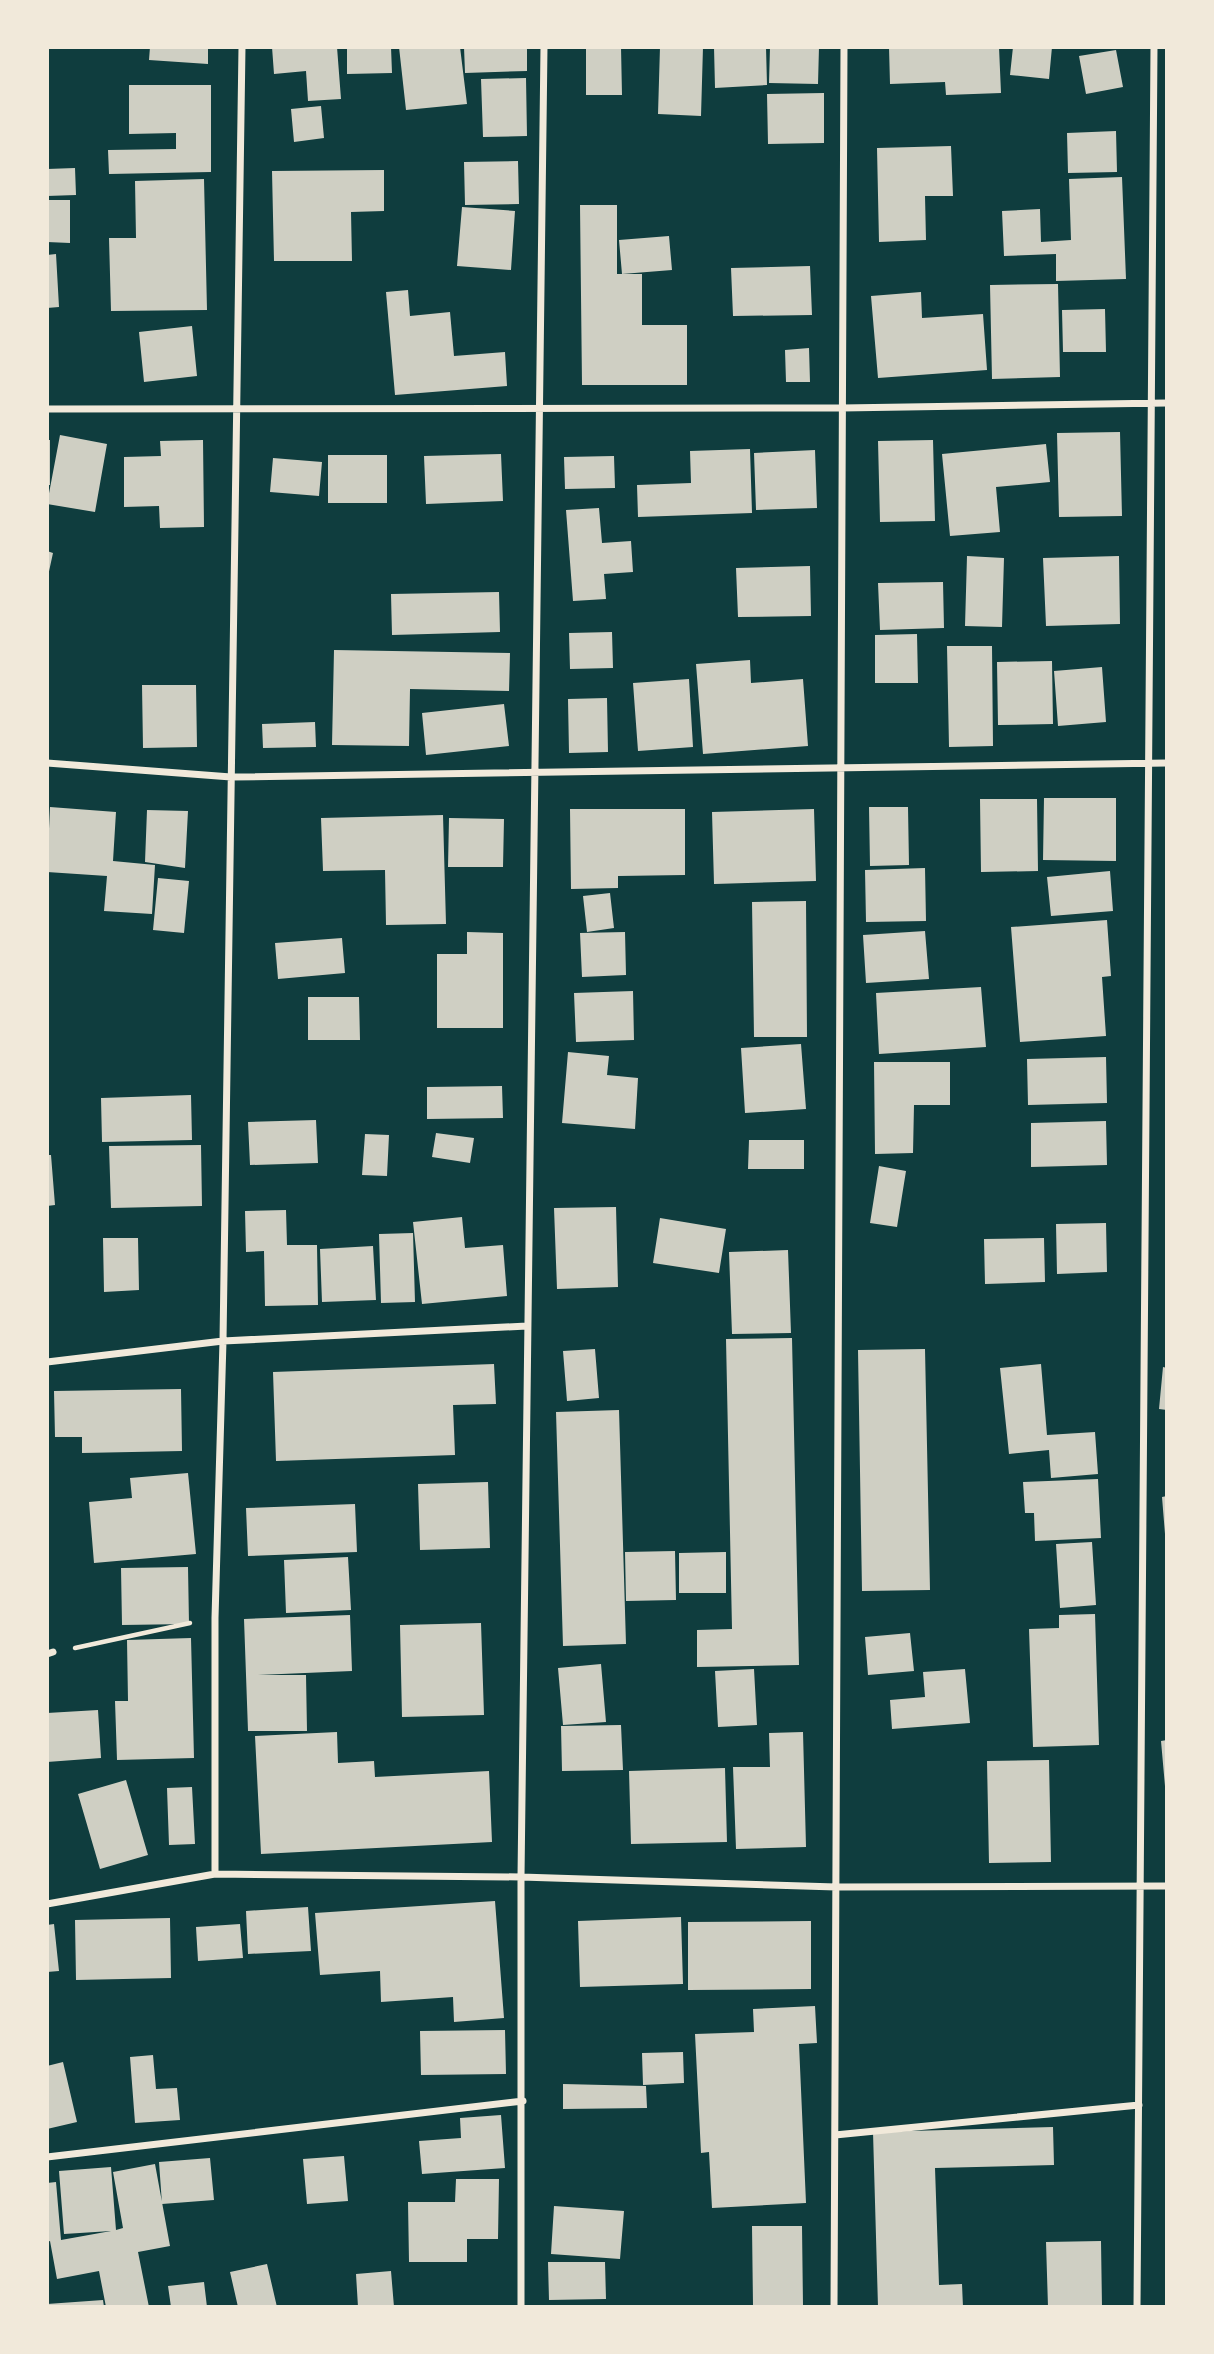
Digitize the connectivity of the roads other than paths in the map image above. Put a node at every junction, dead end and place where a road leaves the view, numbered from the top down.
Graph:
1 (242, 47) edge
2 (544, 47) edge
3 (844, 47) edge
4 (1154, 47) edge
5 (1152, 403) junction
6 (1167, 403) edge
7 (842, 408) junction
8 (47, 409) edge
9 (237, 409) junction
10 (540, 409) junction
11 (47, 763) edge
12 (1149, 763) junction
13 (1167, 763) edge
14 (841, 768) junction
15 (536, 771) junction
16 (231, 777) junction
17 (527, 1326) junction
18 (223, 1341) junction
19 (47, 1362) edge
20 (215, 1874) junction
21 (521, 1877) junction
22 (1167, 1886) edge
23 (836, 1887) junction
24 (1141, 1887) junction
25 (47, 1904) edge
26 (523, 2101) junction
27 (1139, 2105) junction
28 (835, 2135) junction
29 (47, 2157) edge
30 (521, 2307) edge
31 (834, 2307) edge
32 (1137, 2307) edge

1 - 9 street
2 - 10 street
3 - 7 street
4 - 5 street
5 - 6 street
5 - 7 street
5 - 12 street
7 - 10 street
7 - 14 street
8 - 9 street
9 - 10 street
9 - 16 street
10 - 15 street
11 - 16 street
12 - 13 street
12 - 14 street
12 - 24 street
14 - 15 street
14 - 23 street
15 - 16 street
15 - 17 street
16 - 18 street
17 - 18 street
17 - 21 street
18 - 19 street
18 - 20 street
20 - 21 street
20 - 25 street
21 - 23 street
21 - 26 street
22 - 24 street
23 - 24 street
23 - 28 street
24 - 27 street
26 - 29 street
26 - 30 street
27 - 28 street
27 - 32 street
28 - 31 street

